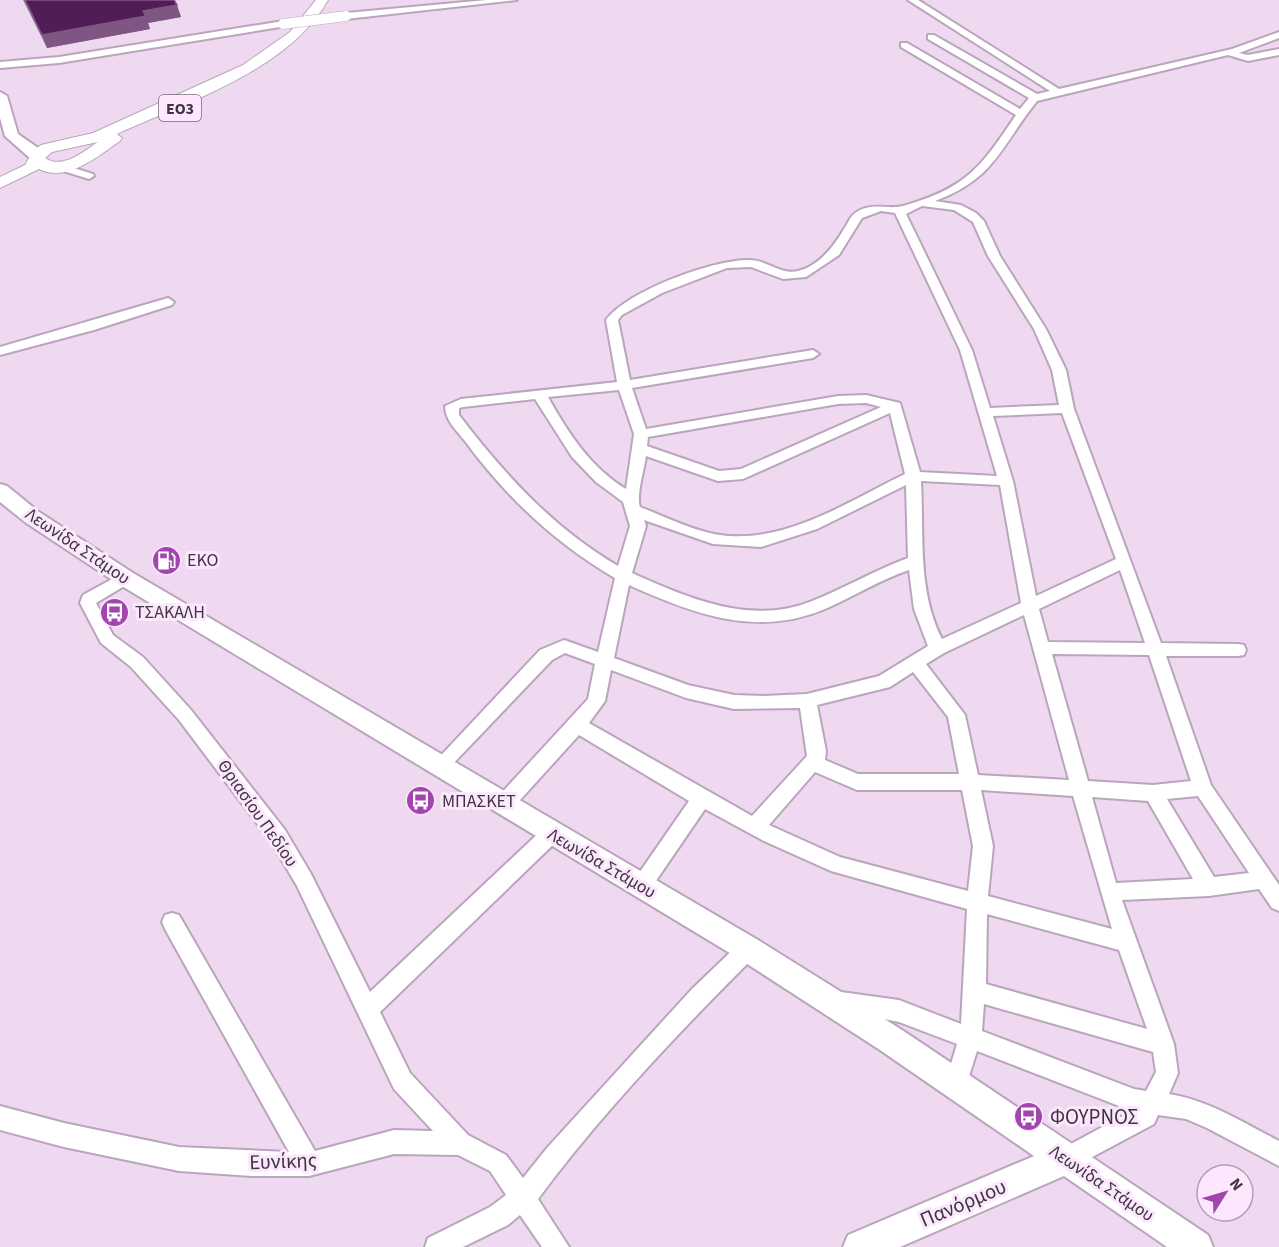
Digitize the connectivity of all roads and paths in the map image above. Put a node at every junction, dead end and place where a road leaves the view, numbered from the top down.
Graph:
1 (322, 0) edge
2 (334, 0) edge
3 (511, 0) edge
4 (912, 0) edge
5 (443, 4) edge
6 (1279, 35) edge
7 (931, 37) dead end
8 (904, 45) dead end
9 (1279, 52) edge
10 (1229, 53) junction
11 (0, 65) edge
12 (1056, 92) junction
13 (0, 96) edge
14 (1036, 98) junction
15 (1022, 114) junction
16 (15, 139) junction
17 (67, 143) junction
18 (90, 155) junction
19 (37, 158) junction
20 (57, 167) junction
21 (0, 183) edge
22 (0, 192) edge
23 (924, 202) junction
24 (902, 210) junction
25 (168, 302) dead end
26 (0, 351) edge
27 (813, 354) dead end
28 (624, 385) junction
29 (540, 395) junction
30 (895, 406) junction
31 (1067, 409) junction
32 (983, 411) junction
33 (641, 441) junction
34 (913, 476) junction
35 (1006, 481) junction
36 (0, 491) edge
37 (632, 505) junction
38 (1125, 561) junction
39 (914, 562) junction
40 (623, 577) junction
41 (125, 578) junction
42 (1030, 606) junction
43 (938, 648) junction
44 (1042, 648) junction
45 (1155, 650) junction
46 (1238, 650) dead end
47 (604, 659) junction
48 (916, 664) junction
49 (807, 700) junction
50 (578, 725) junction
51 (813, 763) junction
52 (441, 765) junction
53 (970, 782) junction
54 (1081, 788) junction
55 (1203, 788) junction
56 (1153, 793) junction
57 (702, 798) junction
58 (503, 805) junction
59 (755, 827) junction
60 (551, 834) junction
61 (1263, 880) junction
62 (642, 885) junction
63 (1209, 887) junction
64 (1109, 892) junction
65 (977, 901) junction
66 (1279, 902) edge
67 (172, 922) dead end
68 (1125, 942) junction
69 (748, 949) junction
70 (975, 991) junction
71 (829, 1001) junction
72 (366, 1010) junction
73 (970, 1037) junction
74 (1163, 1044) junction
75 (956, 1084) junction
76 (1154, 1101) junction
77 (0, 1118) edge
78 (460, 1143) junction
79 (1279, 1154) edge
80 (1066, 1159) junction
81 (309, 1164) junction
82 (524, 1197) junction
83 (437, 1247) edge
84 (557, 1247) edge
85 (860, 1247) edge
86 (1196, 1247) edge

1 - 17 main road, ΕΟ3
2 - 18 main road, ΕΟ3
3 - 5 street
4 - 12 street
5 - 11 street, bridge
6 - 10 street
7 - 14 street
8 - 15 street
9 - 10 street
10 - 12 street
12 - 14 street
13 - 16 main road
14 - 15 street
15 - 23 street
16 - 17 main road
16 - 19 main road
17 - 18 main road
17 - 19 main road, ΕΟ3
18 - 20 main road, ΕΟ3
19 - 20 main road
19 - 21 main road, ΕΟ3
20 - 22 main road, ΕΟ3
23 - 24 street
23 - 31 street
24 - 28 street
24 - 32 street
25 - 26 street
27 - 28 street
28 - 29 street
28 - 33 street
29 - 37 street
29 - 40 street
30 - 33 street
30 - 33 street
30 - 34 street
31 - 32 street
31 - 38 street
32 - 35 street
33 - 37 street
34 - 35 street
34 - 37 street
34 - 39 street
35 - 42 street
36 - 41 main road, Λεωνίδα Στάμου
37 - 40 street
38 - 42 street
38 - 45 street
39 - 40 street
39 - 43 street
40 - 47 street
41 - 52 main road, Λεωνίδα Στάμου
41 - 72 street, Θριασίου Πεδίου
42 - 43 street
42 - 44 street
43 - 48 street
44 - 45 street
44 - 54 street
45 - 46 street
45 - 55 street
47 - 49 street
47 - 50 street
47 - 52 street
48 - 49 street
48 - 53 street
49 - 51 street
50 - 57 street
50 - 58 street
51 - 53 street
51 - 59 street
52 - 58 main road, Λεωνίδα Στάμου
53 - 54 street
53 - 65 street
54 - 56 street
54 - 64 street
55 - 56 street
55 - 61 street
56 - 63 street
57 - 59 street
57 - 62 street
58 - 60 main road, Λεωνίδα Στάμου
59 - 65 street
60 - 62 main road, Λεωνίδα Στάμου
60 - 72 street
61 - 63 street
61 - 66 street
62 - 69 main road, Λεωνίδα Στάμου
63 - 64 street
64 - 68 street
65 - 68 street
65 - 70 street
67 - 81 street
68 - 74 street
69 - 71 main road, Λεωνίδα Στάμου
69 - 82 street
70 - 73 street
70 - 74 street
71 - 73 street
71 - 75 main road, Λεωνίδα Στάμου
72 - 78 street, Θριασίου Πεδίου
73 - 75 street
73 - 76 street
74 - 76 street
75 - 80 main road, Λεωνίδα Στάμου
76 - 79 street
76 - 80 street
77 - 81 street, Ευνίκης
78 - 81 street, Ευνίκης
78 - 82 street, Ευνίκης
80 - 85 main road, Πανόρμου
80 - 86 main road, Λεωνίδα Στάμου
82 - 83 street
82 - 84 street, Ευνίκης

